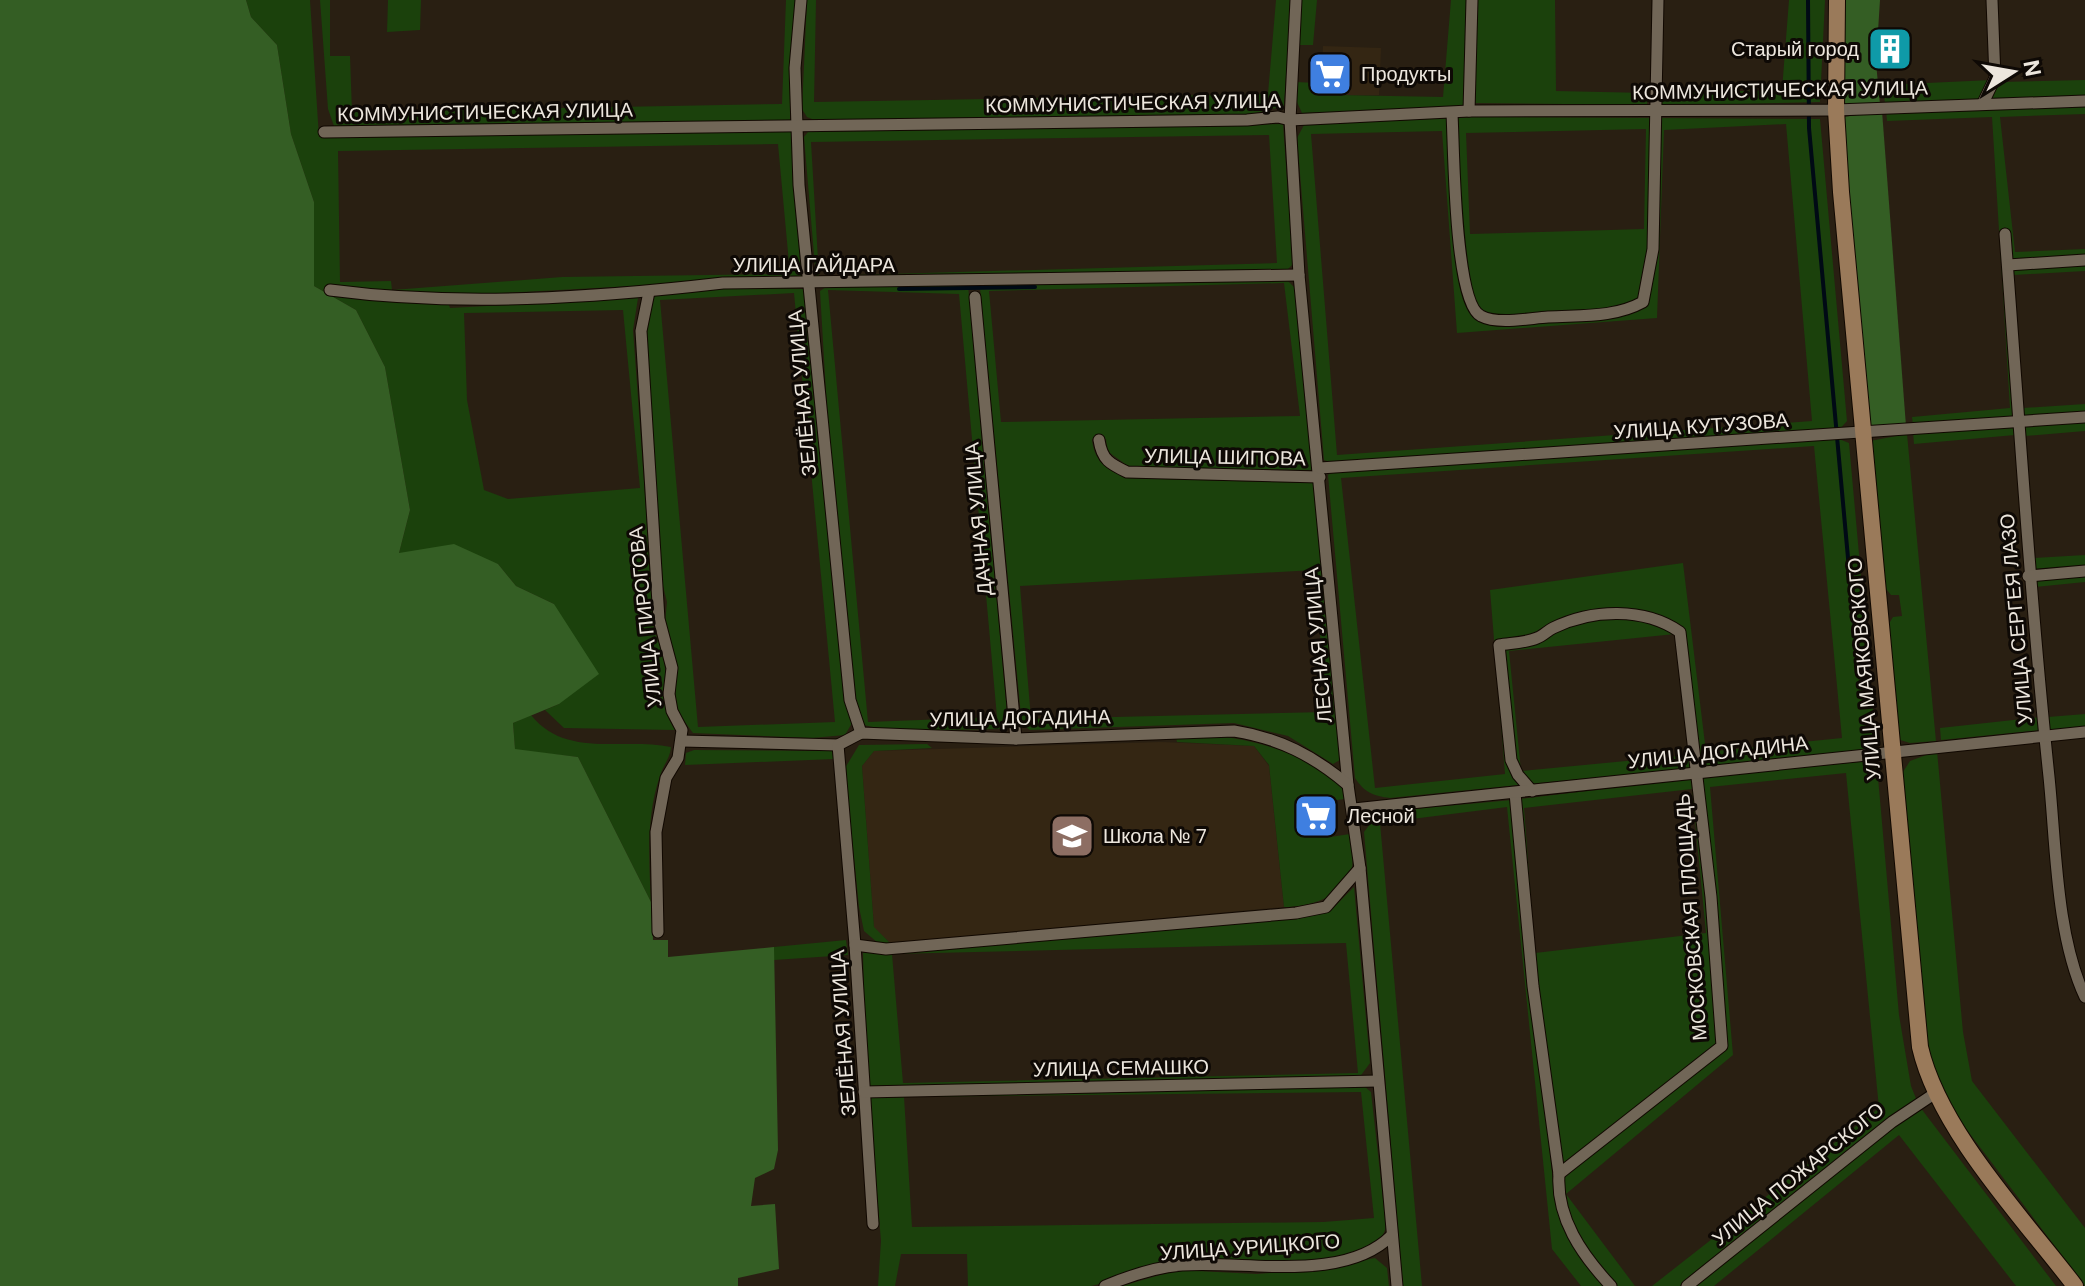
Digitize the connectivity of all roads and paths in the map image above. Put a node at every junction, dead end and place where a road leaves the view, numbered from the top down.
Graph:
1 (801, 0) edge
2 (1296, 0) edge
3 (1472, 0) edge
4 (1658, 0) edge
5 (1837, 0) edge
6 (1992, 0) edge
7 (2085, 101) edge
8 (1983, 103) junction
9 (1836, 110) junction
10 (1469, 111) junction
11 (1655, 112) junction
12 (1452, 114) junction
13 (1290, 120) junction
14 (798, 124) junction
15 (324, 132) dead end
16 (2005, 234) dead end
17 (2085, 260) edge
18 (2008, 265) junction
19 (1299, 275) junction
20 (810, 283) junction
21 (330, 290) dead end
22 (649, 292) junction
23 (975, 297) dead end
24 (2085, 417) edge
25 (2017, 422) junction
26 (1862, 433) junction
27 (1099, 440) dead end
28 (1320, 472) junction
29 (2085, 571) edge
30 (2028, 576) junction
31 (2085, 732) edge
32 (861, 733) junction
33 (2045, 735) junction
34 (1016, 739) junction
35 (682, 741) junction
36 (838, 745) junction
37 (1892, 752) junction
38 (1698, 771) junction
39 (1348, 785) junction
40 (1532, 791) junction
41 (1515, 793) junction
42 (1354, 809) junction
43 (1360, 868) junction
44 (658, 932) dead end
45 (855, 945) junction
46 (2085, 997) edge
47 (1378, 1081) junction
48 (864, 1092) junction
49 (1934, 1094) junction
50 (1559, 1174) junction
51 (873, 1224) dead end
52 (1392, 1235) junction
53 (1378, 1250) junction
54 (1393, 1264) junction
55 (1105, 1286) edge
56 (1397, 1286) edge
57 (1611, 1286) edge
58 (1687, 1286) edge
59 (2075, 1286) edge

1 - 14 street, ЗЕЛЁНАЯ УЛИЦА
2 - 13 street, ЛЕСНАЯ УЛИЦА
3 - 10 street
4 - 11 street
5 - 9 main road, УЛИЦА МАЯКОВСКОГО
6 - 8 street
7 - 8 street, КОММУНИСТИЧЕСКАЯ УЛИЦА
8 - 9 street, КОММУНИСТИЧЕСКАЯ УЛИЦА
9 - 11 street, КОММУНИСТИЧЕСКАЯ УЛИЦА
9 - 26 main road, УЛИЦА МАЯКОВСКОГО
10 - 11 street, КОММУНИСТИЧЕСКАЯ УЛИЦА
10 - 12 street, КОММУНИСТИЧЕСКАЯ УЛИЦА
11 - 12 street
12 - 13 street, КОММУНИСТИЧЕСКАЯ УЛИЦА
13 - 14 street, КОММУНИСТИЧЕСКАЯ УЛИЦА
13 - 19 street, ЛЕСНАЯ УЛИЦА
14 - 15 street, КОММУНИСТИЧЕСКАЯ УЛИЦА
14 - 20 street, ЗЕЛЁНАЯ УЛИЦА
16 - 18 street, УЛИЦА СЕРГЕЯ ЛАЗО
17 - 18 street
18 - 25 street, УЛИЦА СЕРГЕЯ ЛАЗО
19 - 20 street, УЛИЦА ГАЙДАРА
19 - 28 street, ЛЕСНАЯ УЛИЦА
20 - 22 street, УЛИЦА ГАЙДАРА
20 - 32 street, ЗЕЛЁНАЯ УЛИЦА
21 - 22 street, УЛИЦА ГАЙДАРА
22 - 35 street, УЛИЦА ПИРОГОВА
23 - 34 street, ДАЧНАЯ УЛИЦА
24 - 25 street, УЛИЦА КУТУЗОВА
25 - 26 street, УЛИЦА КУТУЗОВА
25 - 30 street, УЛИЦА СЕРГЕЯ ЛАЗО
26 - 28 street, УЛИЦА КУТУЗОВА
26 - 37 main road, УЛИЦА МАЯКОВСКОГО
27 - 28 street, УЛИЦА ШИПОВА
28 - 39 street, ЛЕСНАЯ УЛИЦА
29 - 30 street
30 - 33 street, УЛИЦА СЕРГЕЯ ЛАЗО
31 - 33 street, УЛИЦА ДОГАДИНА
32 - 34 street, УЛИЦА ДОГАДИНА
32 - 36 street, УЛИЦА ДОГАДИНА
33 - 37 street, УЛИЦА ДОГАДИНА
33 - 46 street, УЛИЦА СЕРГЕЯ ЛАЗО
34 - 39 street, УЛИЦА ДОГАДИНА
35 - 36 street, УЛИЦА ДОГАДИНА
35 - 44 street
36 - 45 street, ЗЕЛЁНАЯ УЛИЦА
37 - 38 street, УЛИЦА ДОГАДИНА
37 - 49 main road, УЛИЦА МАЯКОВСКОГО
38 - 40 street, УЛИЦА ДОГАДИНА
38 - 40 street
38 - 50 street, МОСКОВСКАЯ ПЛОЩАДЬ
39 - 42 street, ЛЕСНАЯ УЛИЦА
40 - 41 street, УЛИЦА ДОГАДИНА
41 - 42 street, УЛИЦА ДОГАДИНА
41 - 50 street
42 - 43 street, ЛЕСНАЯ УЛИЦА
43 - 45 street
43 - 47 street, ЛЕСНАЯ УЛИЦА
45 - 48 street, ЗЕЛЁНАЯ УЛИЦА
47 - 48 street, УЛИЦА СЕМАШКО
47 - 52 street, ЛЕСНАЯ УЛИЦА
48 - 51 street, ЗЕЛЁНАЯ УЛИЦА
49 - 58 street, УЛИЦА ПОЖАРСКОГО
49 - 59 main road, УЛИЦА МАЯКОВСКОГО
50 - 57 street
52 - 53 street
52 - 54 street, ЛЕСНАЯ УЛИЦА
53 - 54 street
53 - 55 street, УЛИЦА УРИЦКОГО
54 - 56 street, ЛЕСНАЯ УЛИЦА

